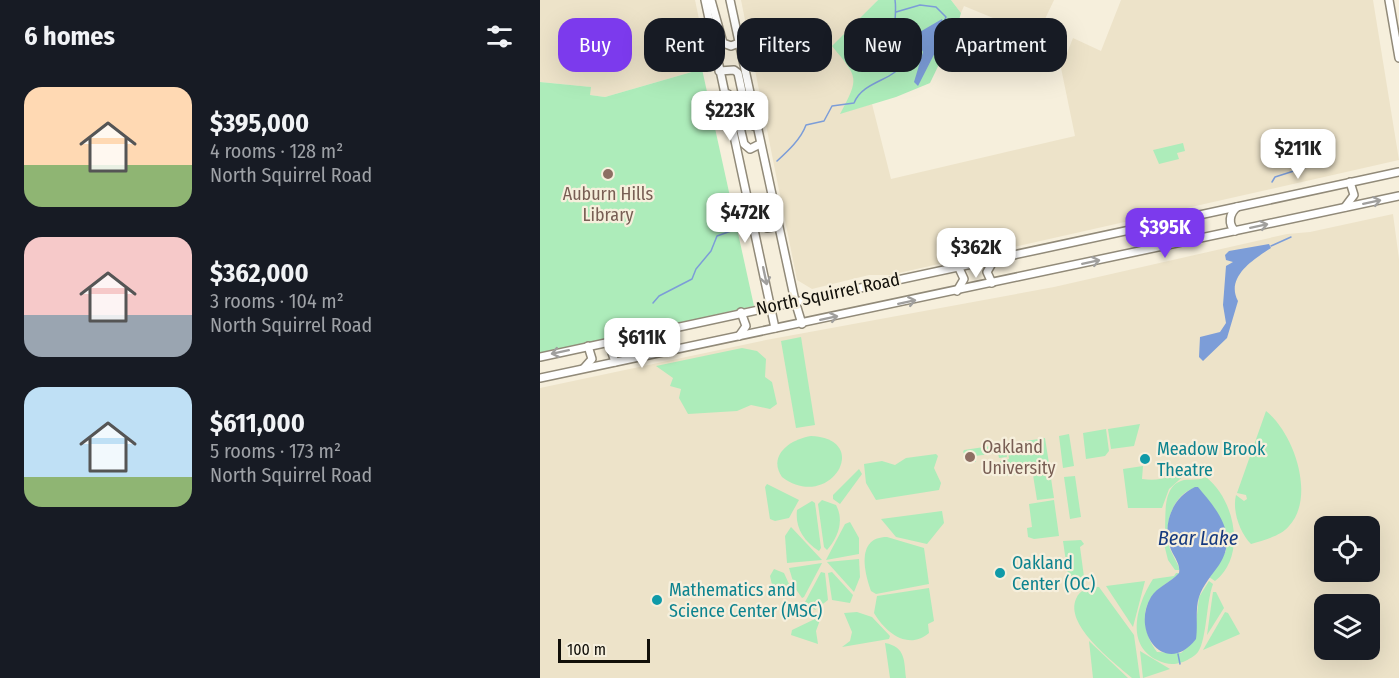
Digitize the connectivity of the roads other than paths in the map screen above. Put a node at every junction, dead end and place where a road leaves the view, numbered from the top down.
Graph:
1 (705, 0) edge
2 (711, 0) edge
3 (730, 0) edge
4 (1389, 0) edge
5 (709, 18) edge
6 (737, 33) edge
7 (737, 44) edge
8 (1399, 58) edge
9 (725, 71) edge
10 (719, 72) edge
11 (745, 72) edge
12 (725, 89) junction
13 (758, 130) junction
14 (760, 144) junction
15 (1399, 172) edge
16 (1350, 182) junction
17 (1399, 196) edge
18 (1239, 206) junction
19 (1346, 207) junction
20 (1185, 217) junction
21 (752, 218) junction
22 (777, 219) junction
23 (1235, 231) junction
24 (1185, 242) junction
25 (995, 258) junction
26 (958, 266) junction
27 (992, 283) junction
28 (957, 291) junction
29 (795, 301) junction
30 (771, 306) junction
31 (741, 312) junction
32 (802, 324) junction
33 (775, 328) junction
34 (739, 336) junction
35 (620, 339) junction
36 (588, 346) junction
37 (540, 357) edge
38 (615, 362) junction
39 (585, 368) junction
40 (540, 378) edge

1 - 5 main road
2 - 7 main road
3 - 6 main road
4 - 8 main road
9 - 13 main road
10 - 12 main road
11 - 13 main road
12 - 14 main road
12 - 21 main road
13 - 14 main road
14 - 22 main road
15 - 16 main road, North Squirrel Road
16 - 18 main road, North Squirrel Road
16 - 19 main road
19 -> 17 main road, North Squirrel Road
18 - 20 main road, North Squirrel Road
18 - 23 main road
23 -> 19 main road, North Squirrel Road
20 - 24 main road
20 - 25 main road, North Squirrel Road
21 - 22 main road
21 -> 30 main road
22 - 29 main road
23 - 24 main road, North Squirrel Road
27 -> 24 main road, North Squirrel Road
25 - 26 main road, North Squirrel Road
25 - 27 main road
26 - 28 main road
26 - 29 main road, North Squirrel Road
27 - 28 main road, North Squirrel Road
32 -> 28 main road, North Squirrel Road
29 - 30 main road, North Squirrel Road
29 - 32 main road
30 - 31 main road, North Squirrel Road
30 - 33 main road
31 - 34 main road
31 - 35 main road, North Squirrel Road
32 - 33 main road, North Squirrel Road
33 - 34 main road, North Squirrel Road
34 - 38 main road, North Squirrel Road
35 - 36 main road, North Squirrel Road
35 - 38 main road
36 -> 37 main road, North Squirrel Road
36 - 39 main road
38 - 39 main road, North Squirrel Road
39 - 40 main road, North Squirrel Road

